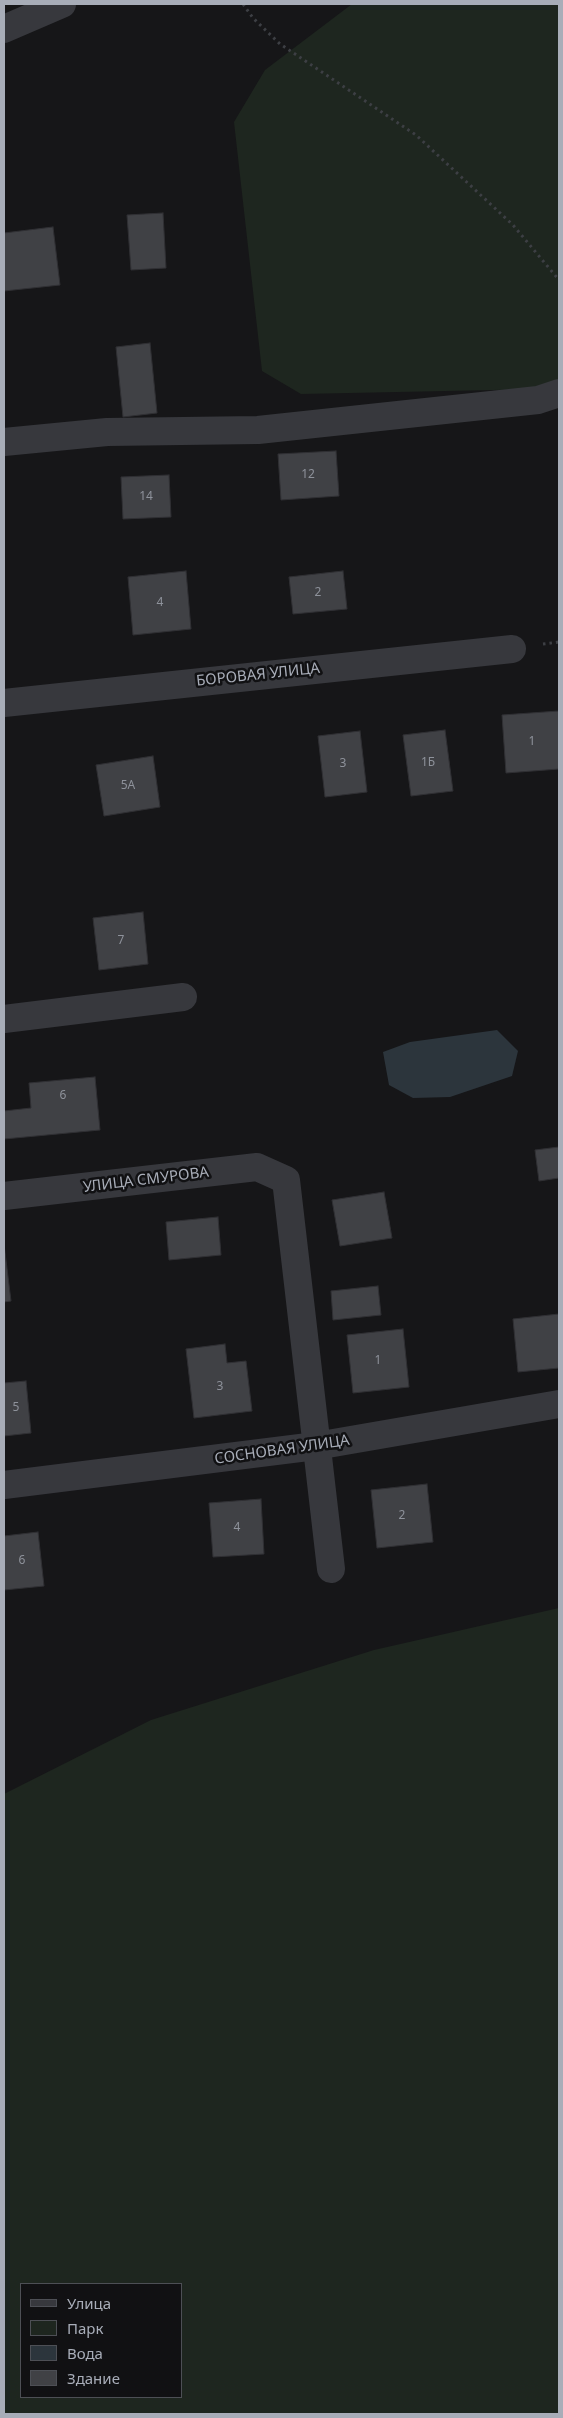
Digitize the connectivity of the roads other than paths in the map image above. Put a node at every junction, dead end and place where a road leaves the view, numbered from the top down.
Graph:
1 (62, 4) edge
2 (4, 29) edge
3 (559, 393) edge
4 (4, 442) edge
5 (512, 649) dead end
6 (4, 703) edge
7 (183, 997) dead end
8 (4, 1019) edge
9 (4, 1196) edge
10 (559, 1404) edge
11 (316, 1446) junction
12 (4, 1485) edge
13 (330, 1569) dead end

1 - 2 street
3 - 4 street
5 - 6 street, БОРОВАЯ УЛИЦА
7 - 8 street
9 - 11 street, УЛИЦА СМУРОВА
10 - 11 street, СОСНОВАЯ УЛИЦА
11 - 12 street, СОСНОВАЯ УЛИЦА
11 - 13 street

